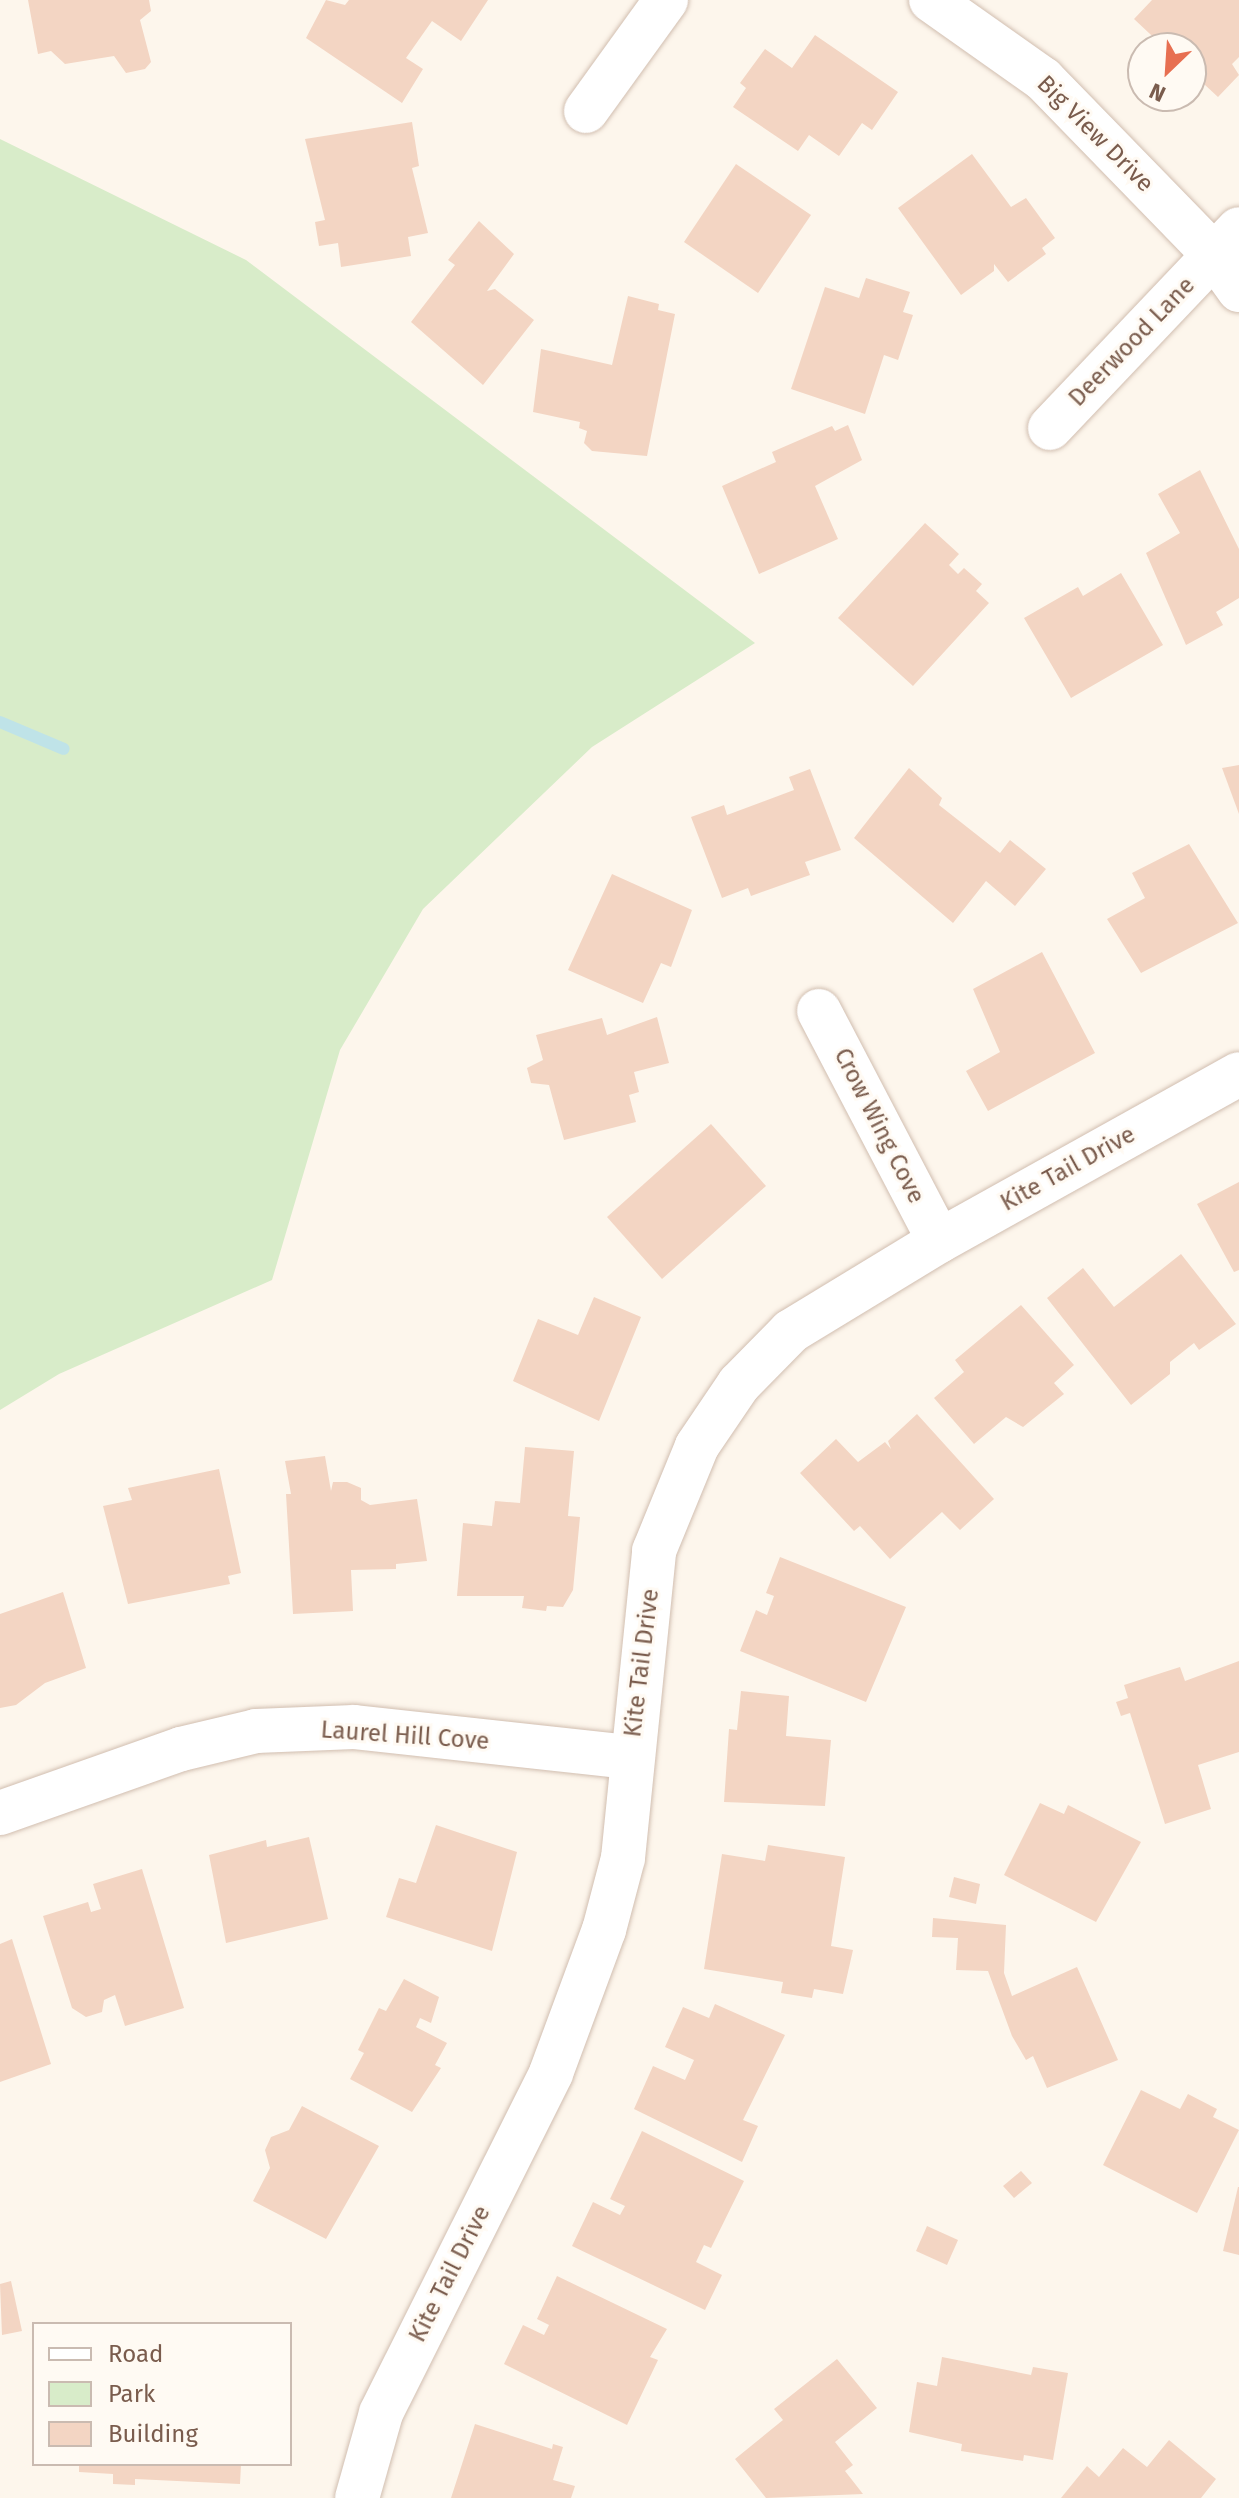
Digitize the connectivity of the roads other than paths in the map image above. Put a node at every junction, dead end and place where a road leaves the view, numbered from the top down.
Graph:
1 (666, 0) edge
2 (931, 0) edge
3 (586, 111) dead end
4 (1226, 242) edge
5 (1239, 290) edge
6 (1050, 428) dead end
7 (819, 1011) dead end
8 (1239, 1074) edge
9 (939, 1241) junction
10 (631, 1757) junction
11 (0, 1813) edge
12 (357, 2498) edge

1 - 3 street
2 - 4 street, Big View Drive
4 - 5 street, Big View Drive
4 - 6 street, Deerwood Lane
7 - 9 street, Crow Wing Cove
8 - 9 street, Kite Tail Drive
9 - 10 street, Kite Tail Drive
10 - 11 street, Laurel Hill Cove
10 - 12 street, Kite Tail Drive

